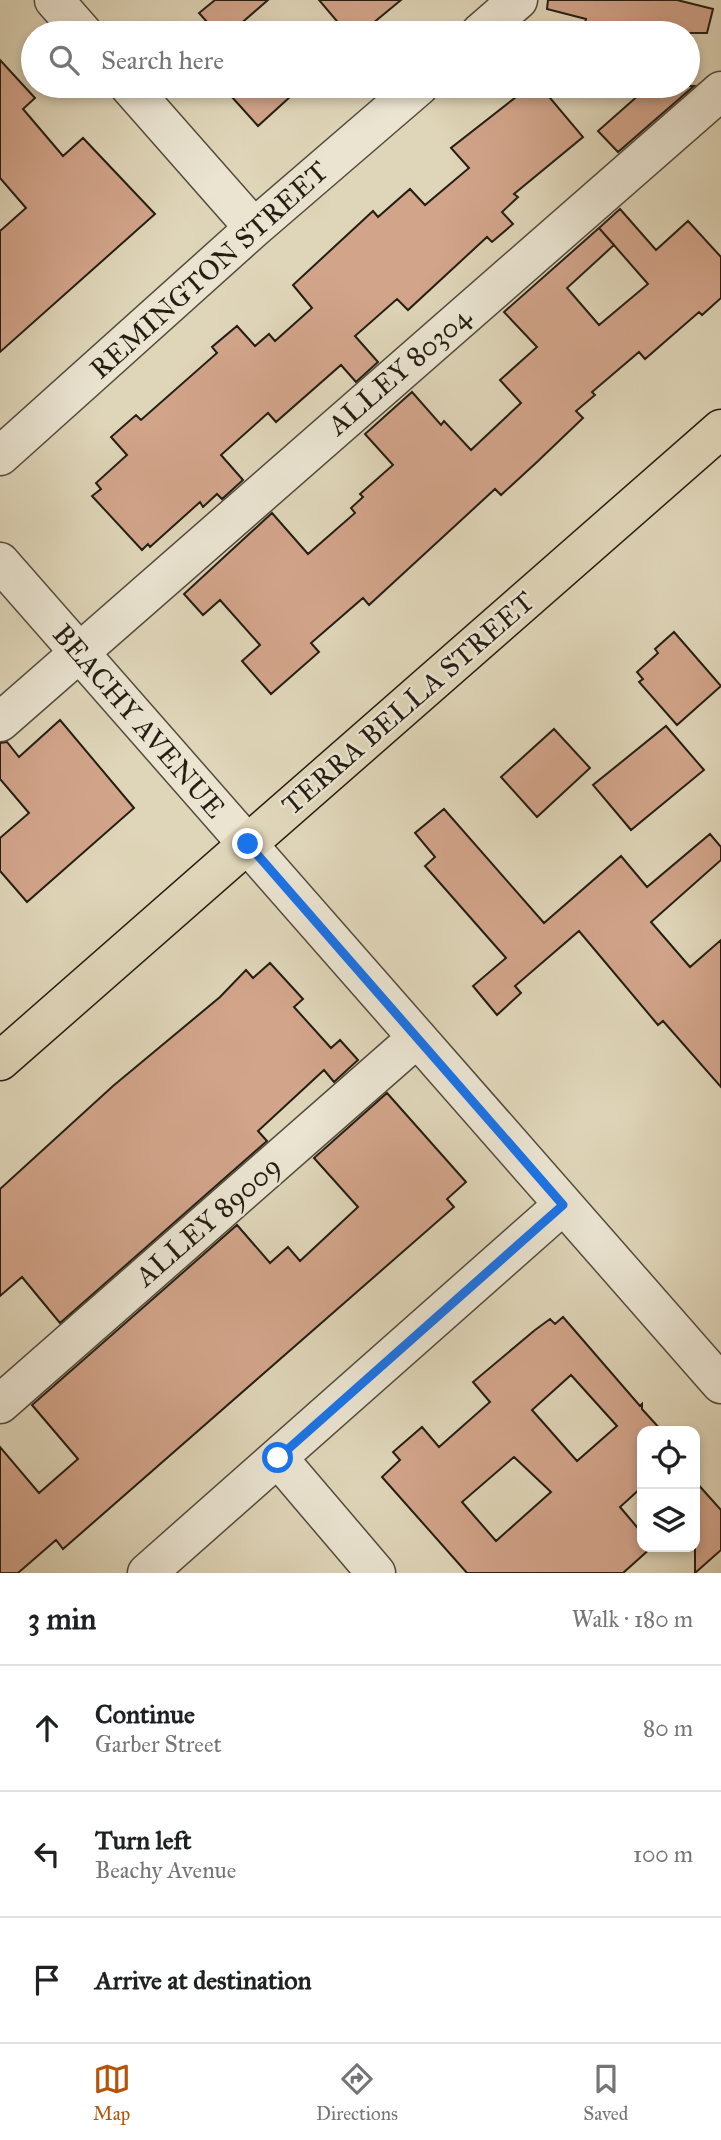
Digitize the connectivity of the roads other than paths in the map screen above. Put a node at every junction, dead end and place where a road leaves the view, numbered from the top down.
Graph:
1 (54, 0) edge
2 (518, 0) edge
3 (72, 21) edge
4 (494, 21) edge
5 (721, 91) edge
6 (140, 98) edge
7 (405, 98) edge
8 (254, 228) junction
9 (721, 429) edge
10 (0, 456) edge
11 (0, 562) edge
12 (77, 651) junction
13 (0, 722) edge
14 (248, 844) junction
15 (417, 1038) junction
16 (0, 1061) edge
17 (563, 1205) junction
18 (721, 1384) edge
19 (0, 1404) edge
20 (278, 1458) junction
21 (147, 1573) edge
22 (376, 1573) edge

1 - 3 street
2 - 4 street
5 - 12 street, ALLEY 80304
6 - 8 street
7 - 8 street, REMINGTON STREET
8 - 10 street, REMINGTON STREET
9 - 14 main road, TERRA BELLA STREET
11 - 12 street, BEACHY AVENUE
12 - 13 street, ALLEY 80304
12 - 14 street, BEACHY AVENUE
14 - 15 street, BEACHY AVENUE
14 - 16 main road, TERRA BELLA STREET
15 - 17 street, BEACHY AVENUE
15 - 19 street, ALLEY 89009
17 - 18 street, BEACHY AVENUE
17 - 20 street
20 - 21 street
20 - 22 street

